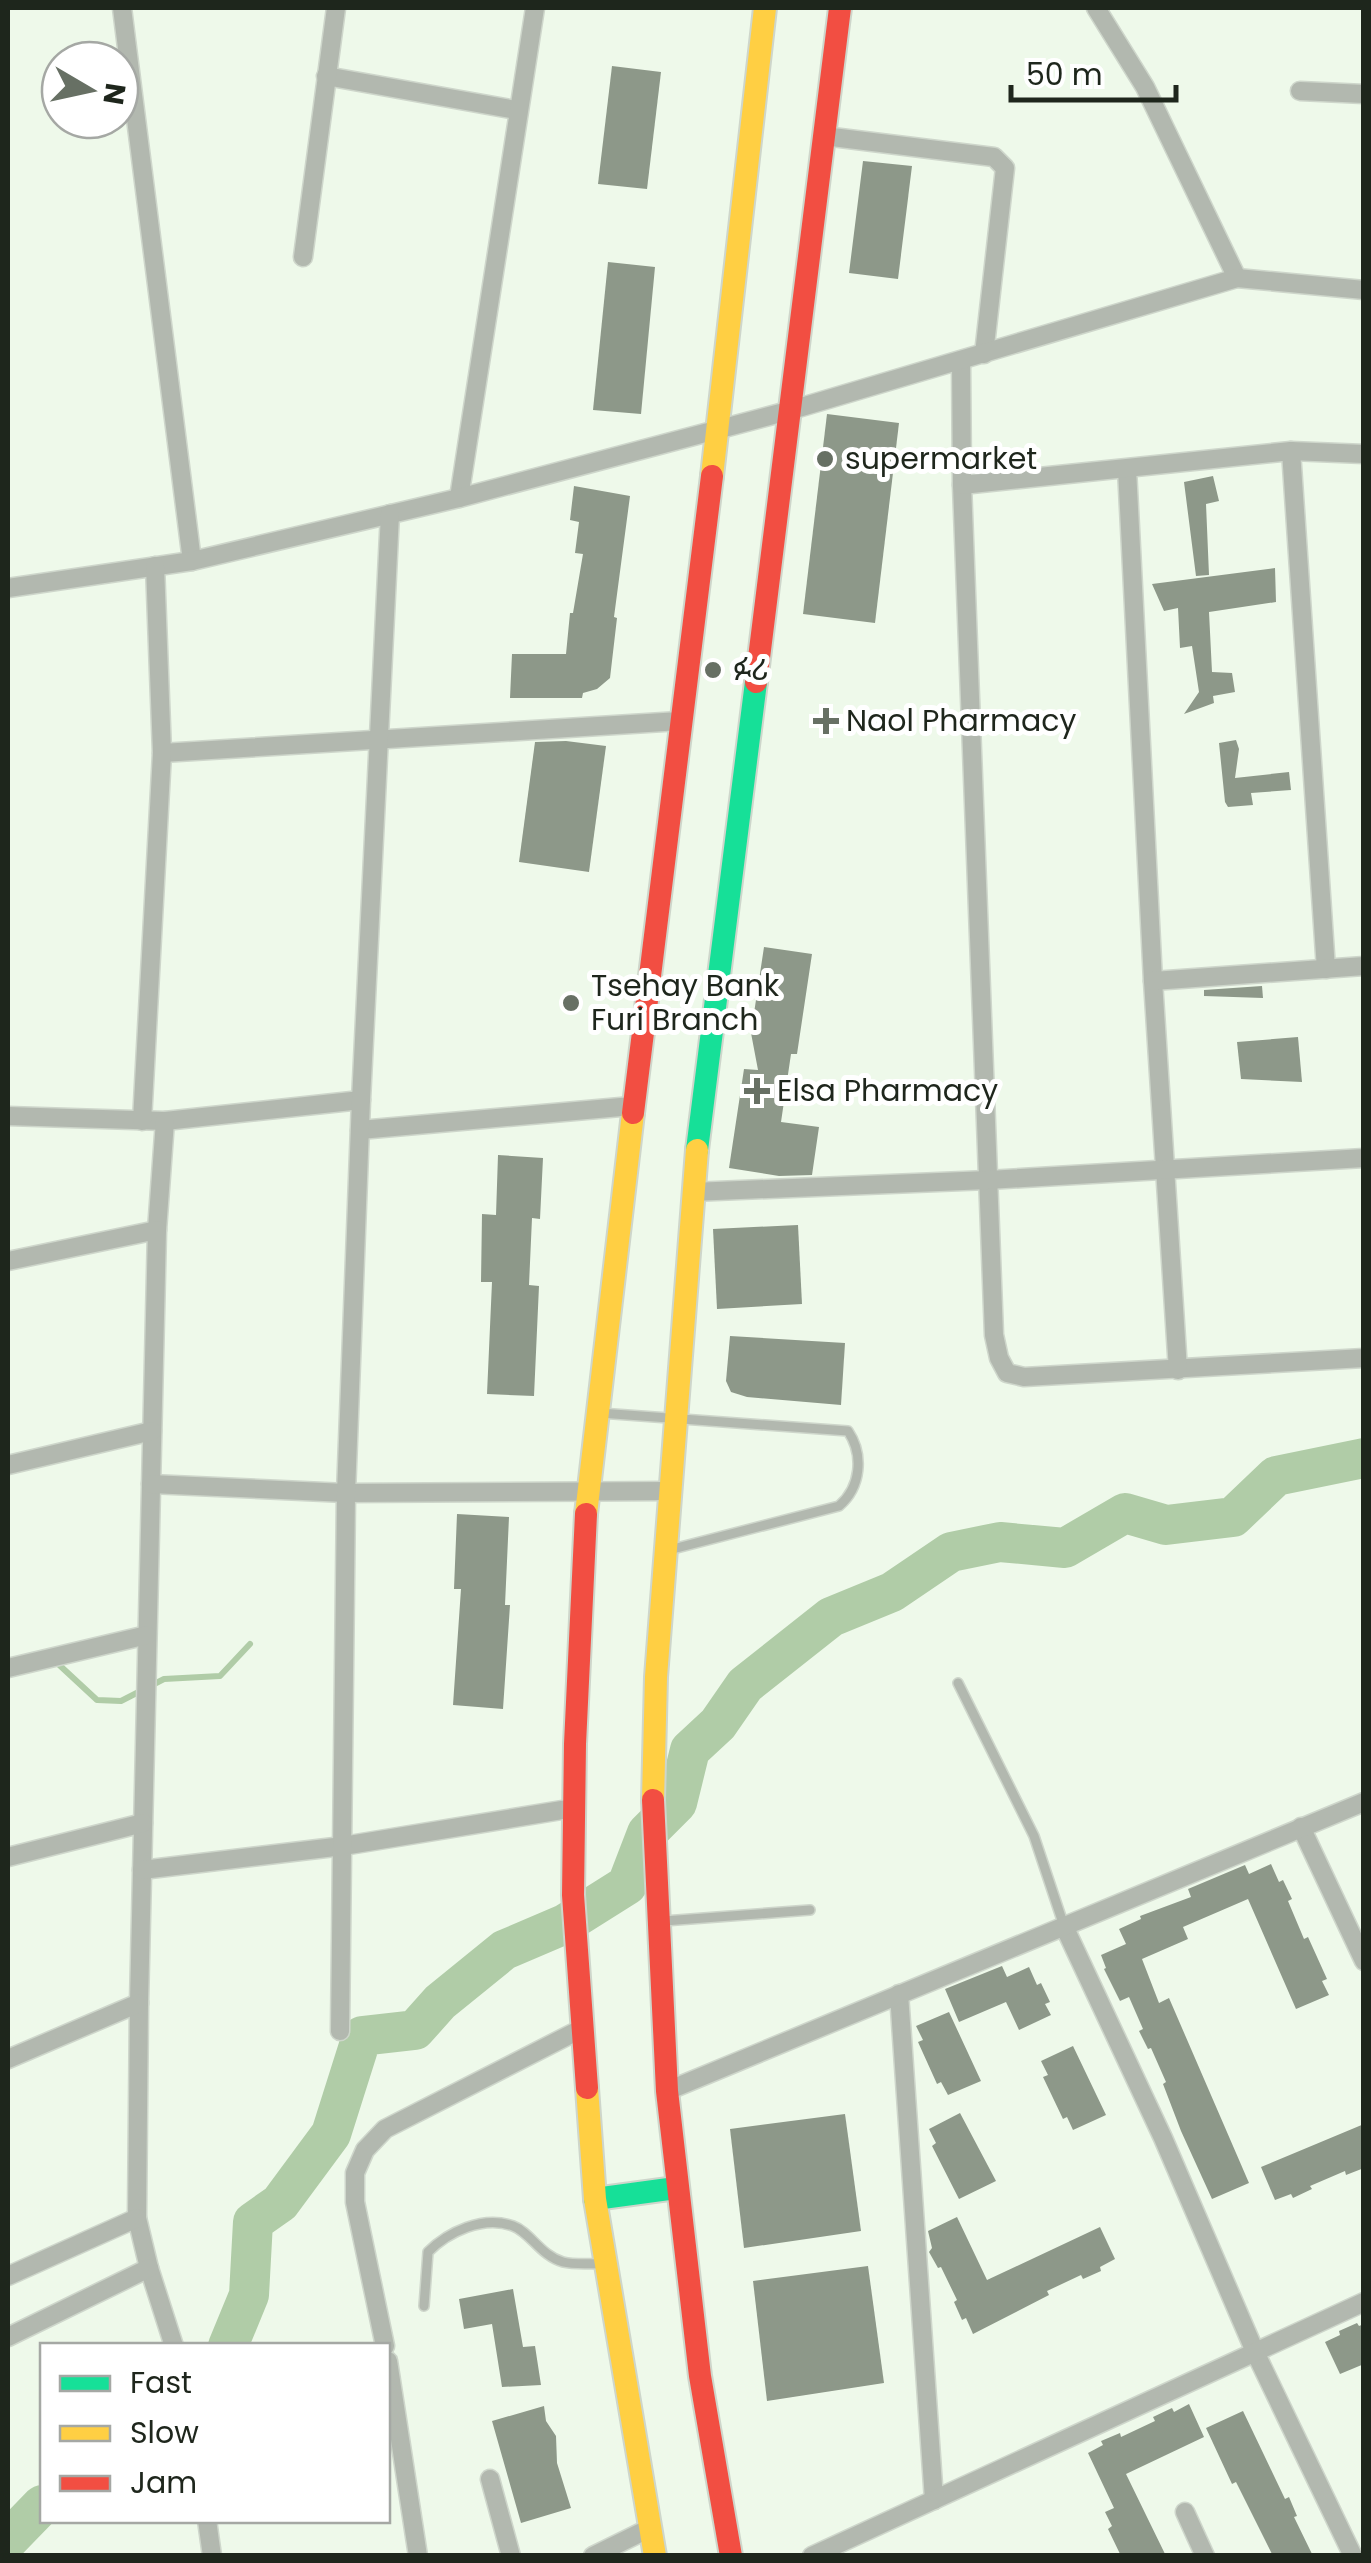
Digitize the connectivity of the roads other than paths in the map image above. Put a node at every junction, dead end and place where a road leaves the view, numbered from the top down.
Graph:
1 (122, 8) edge
2 (336, 8) edge
3 (535, 8) edge
4 (765, 8) edge
5 (840, 8) edge
6 (1096, 8) edge
7 (326, 76) junction
8 (1300, 91) dead end
9 (1364, 94) edge
10 (516, 110) junction
11 (824, 136) junction
12 (304, 257) dead end
13 (1237, 278) junction
14 (1364, 290) edge
15 (984, 354) junction
16 (961, 360) junction
17 (788, 411) junction
18 (718, 428) junction
19 (1291, 451) junction
20 (1364, 454) edge
21 (1127, 469) junction
22 (962, 485) junction
23 (459, 498) junction
24 (390, 514) junction
25 (192, 561) junction
26 (155, 566) junction
27 (8, 588) edge
28 (680, 722) junction
29 (378, 740) junction
30 (162, 753) junction
31 (1364, 966) edge
32 (1326, 969) junction
33 (1153, 981) junction
34 (361, 1100) junction
35 (632, 1106) junction
36 (8, 1116) edge
37 (142, 1120) junction
38 (165, 1121) junction
39 (360, 1130) junction
40 (1364, 1158) edge
41 (1166, 1168) junction
42 (988, 1180) junction
43 (692, 1192) junction
44 (157, 1230) junction
45 (8, 1261) edge
46 (1364, 1358) edge
47 (1178, 1370) junction
48 (597, 1412) junction
49 (674, 1417) junction
50 (152, 1431) junction
51 (8, 1464) edge
52 (151, 1484) junction
53 (587, 1490) junction
54 (668, 1491) junction
55 (346, 1492) junction
56 (664, 1551) junction
57 (147, 1635) junction
58 (8, 1668) edge
59 (958, 1683) dead end
60 (1364, 1802) edge
61 (574, 1808) junction
62 (143, 1823) junction
63 (1302, 1828) junction
64 (342, 1846) junction
65 (8, 1856) edge
66 (142, 1870) junction
67 (810, 1910) dead end
68 (657, 1922) junction
69 (1064, 1926) junction
70 (1364, 1960) edge
71 (899, 1994) junction
72 (138, 2003) junction
73 (583, 2028) junction
74 (340, 2031) dead end
75 (8, 2059) edge
76 (667, 2091) junction
77 (676, 2188) junction
78 (596, 2199) junction
79 (137, 2218) junction
80 (605, 2264) junction
81 (149, 2268) junction
82 (8, 2276) edge
83 (1364, 2302) edge
84 (424, 2306) dead end
85 (8, 2337) edge
86 (173, 2343) edge
87 (384, 2343) edge
88 (1256, 2354) junction
89 (390, 2374) edge
90 (490, 2479) dead end
91 (934, 2500) junction
92 (1185, 2512) dead end
93 (207, 2523) edge
94 (650, 2528) junction
95 (212, 2556) edge
96 (418, 2556) edge
97 (510, 2556) edge
98 (593, 2556) edge
99 (655, 2556) edge
100 (732, 2556) edge
101 (812, 2556) edge
102 (1205, 2556) edge
103 (1353, 2556) edge

1 - 25 street
2 - 7 street
3 - 10 street
4 - 18 main road
5 - 11 main road
6 - 13 street
7 - 10 street
7 - 12 street
8 - 9 street
10 - 23 street
11 - 15 street
11 - 17 main road
13 - 14 street
13 - 15 street
15 - 16 street
16 - 17 street
16 - 22 street
17 - 18 street
17 - 43 main road
18 - 23 street
18 - 28 main road
19 - 20 street
19 - 21 street
19 - 32 street
21 - 22 street
21 - 33 street
22 - 42 street
23 - 24 street
24 - 25 street
24 - 29 street
25 - 26 street
26 - 27 street
26 - 30 street
28 - 29 street
28 - 35 main road
29 - 30 street
29 - 34 street
30 - 37 street
31 - 32 street
32 - 33 street
33 - 41 street
34 - 38 street
34 - 39 street
35 - 39 street
35 - 48 main road
36 - 37 street
37 - 38 street
38 - 44 street
39 - 55 street
40 - 41 street
41 - 42 street
41 - 47 street
42 - 43 street
42 - 47 street
43 - 49 main road
44 - 45 street
44 - 50 street
46 - 47 street
48 - 49 lane
48 - 53 main road
49 - 54 main road
49 - 56 lane
50 - 51 street
50 - 52 street
52 - 55 street
52 - 57 street
53 - 54 street
53 - 55 street
53 - 61 main road
54 - 56 main road
55 - 64 street
56 - 68 main road
57 - 58 street
57 - 62 street
59 - 69 lane
60 - 63 street
61 - 64 street
61 - 73 main road
62 - 65 street
62 - 66 street
63 - 69 street
63 - 70 street
64 - 66 street
64 - 74 street
66 - 72 street
67 - 68 lane
68 - 76 main road
69 - 71 street
69 - 88 street
71 - 76 street
71 - 91 street
72 - 75 street
72 - 79 street
73 - 78 main road
73 - 87 street
76 - 77 main road
77 - 78 main road
77 - 100 main road
78 - 80 main road
79 - 81 street
79 - 82 street
80 - 84 lane
80 - 94 main road
81 - 85 street
81 - 86 street
83 - 88 street
88 - 91 street
88 - 103 street
89 - 96 street
90 - 97 street
91 - 101 street
92 - 102 street
93 - 95 street
94 - 98 street
94 - 99 main road

